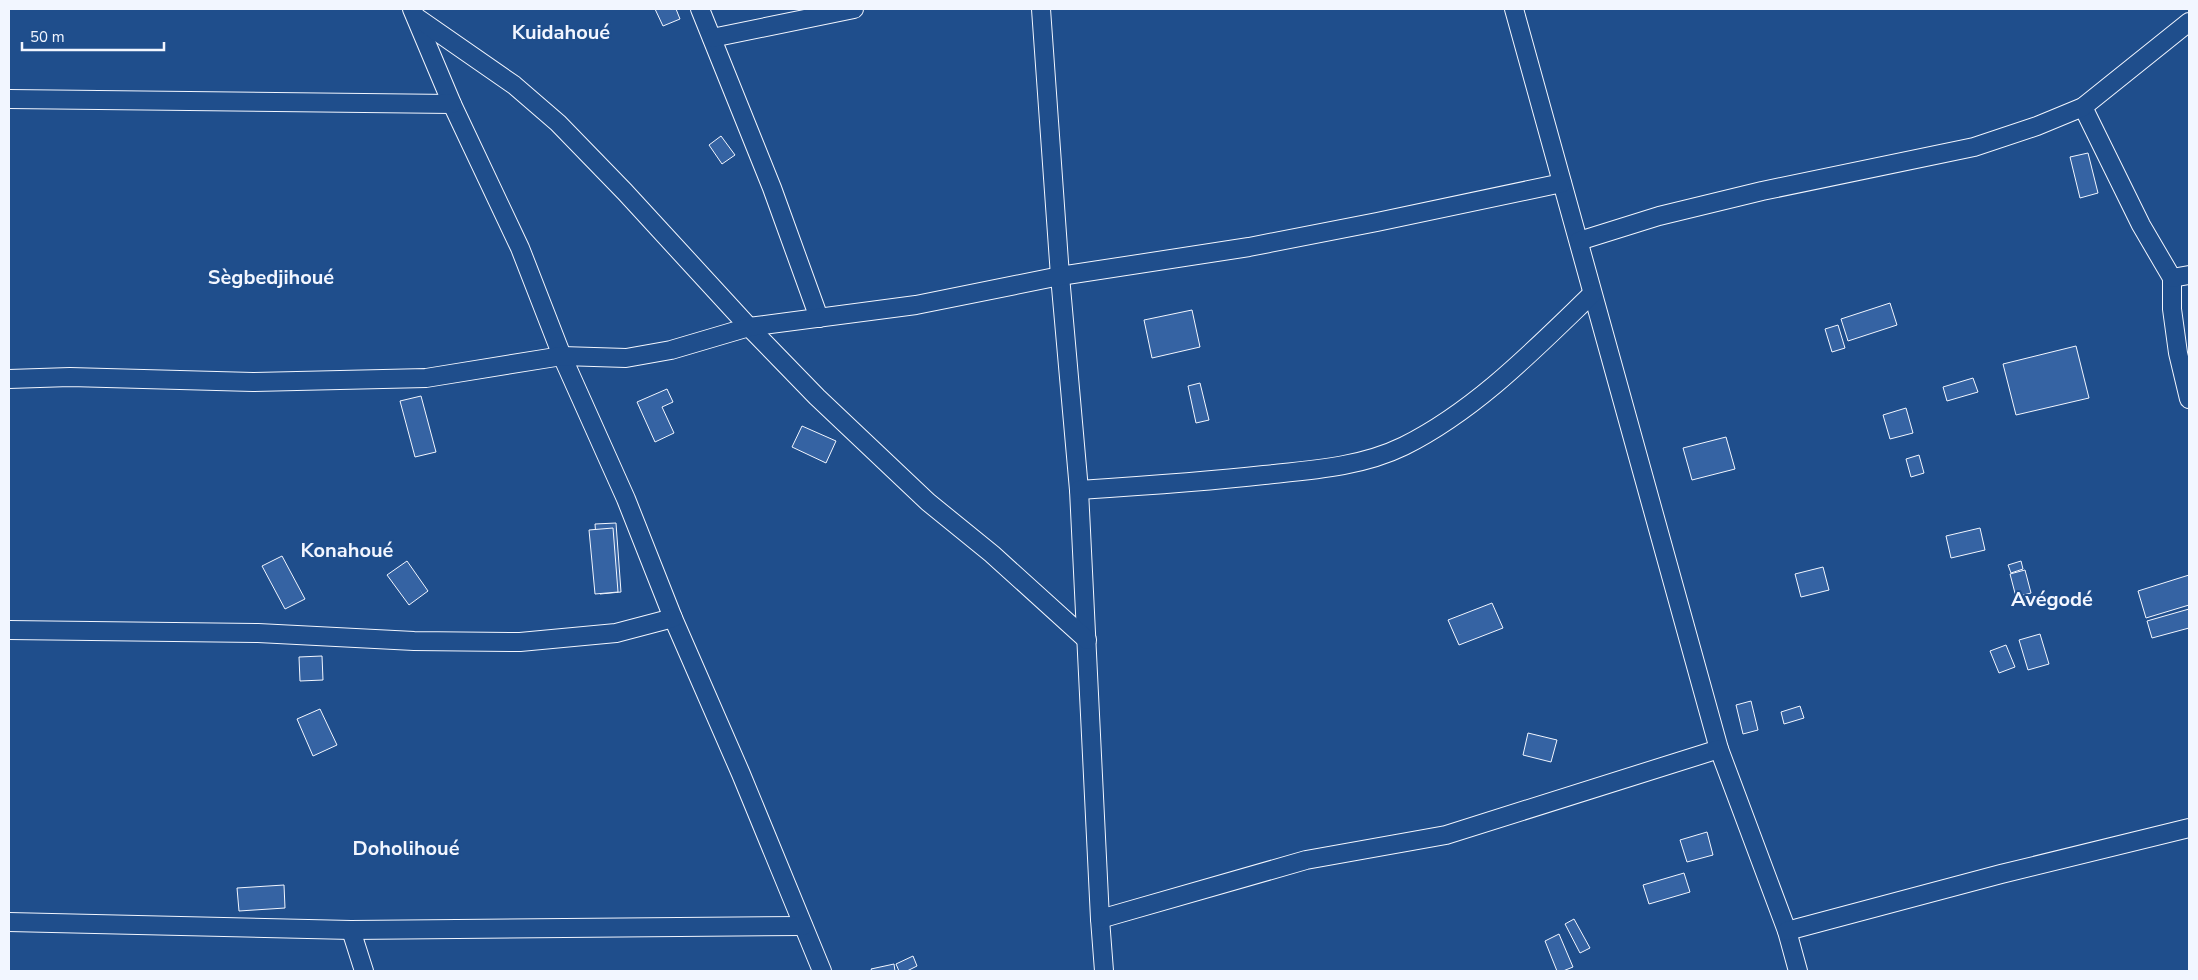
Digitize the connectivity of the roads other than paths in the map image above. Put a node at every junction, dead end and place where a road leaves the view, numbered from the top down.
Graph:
1 (700, 9) edge
2 (854, 9) edge
3 (1041, 9) edge
4 (1514, 9) edge
5 (414, 13) edge
6 (2189, 22) edge
7 (712, 38) junction
8 (9, 99) edge
9 (452, 104) junction
10 (2083, 107) junction
11 (1562, 183) junction
12 (1579, 241) junction
13 (1060, 276) junction
14 (2181, 277) edge
15 (1592, 294) junction
16 (819, 318) junction
17 (749, 328) junction
18 (562, 356) junction
19 (9, 378) edge
20 (2189, 399) edge
21 (1079, 490) junction
22 (673, 618) junction
23 (9, 630) edge
24 (1087, 640) junction
25 (1719, 749) junction
26 (2189, 828) edge
27 (1100, 918) junction
28 (9, 922) edge
29 (803, 926) junction
30 (351, 930) junction
31 (1787, 931) junction
32 (364, 971) edge
33 (822, 971) edge
34 (1104, 971) edge
35 (1798, 971) edge

1 - 7 street
2 - 7 street
3 - 13 street
4 - 11 street
5 - 9 street
5 - 17 street
6 - 10 street
7 - 16 street
8 - 9 street
9 - 18 street
10 - 12 street
10 - 14 street
11 - 12 street
11 - 13 street
12 - 15 street
13 - 16 street
13 - 21 street
14 - 20 street
15 - 21 street
15 - 25 street
16 - 17 street
17 - 18 street
17 - 24 street
18 - 19 street
18 - 22 street
21 - 24 street
22 - 23 street
22 - 29 street
24 - 27 street
25 - 27 street
25 - 31 street
26 - 31 street
27 - 34 street
28 - 30 street
29 - 30 street
29 - 33 street
30 - 32 street
31 - 35 street

